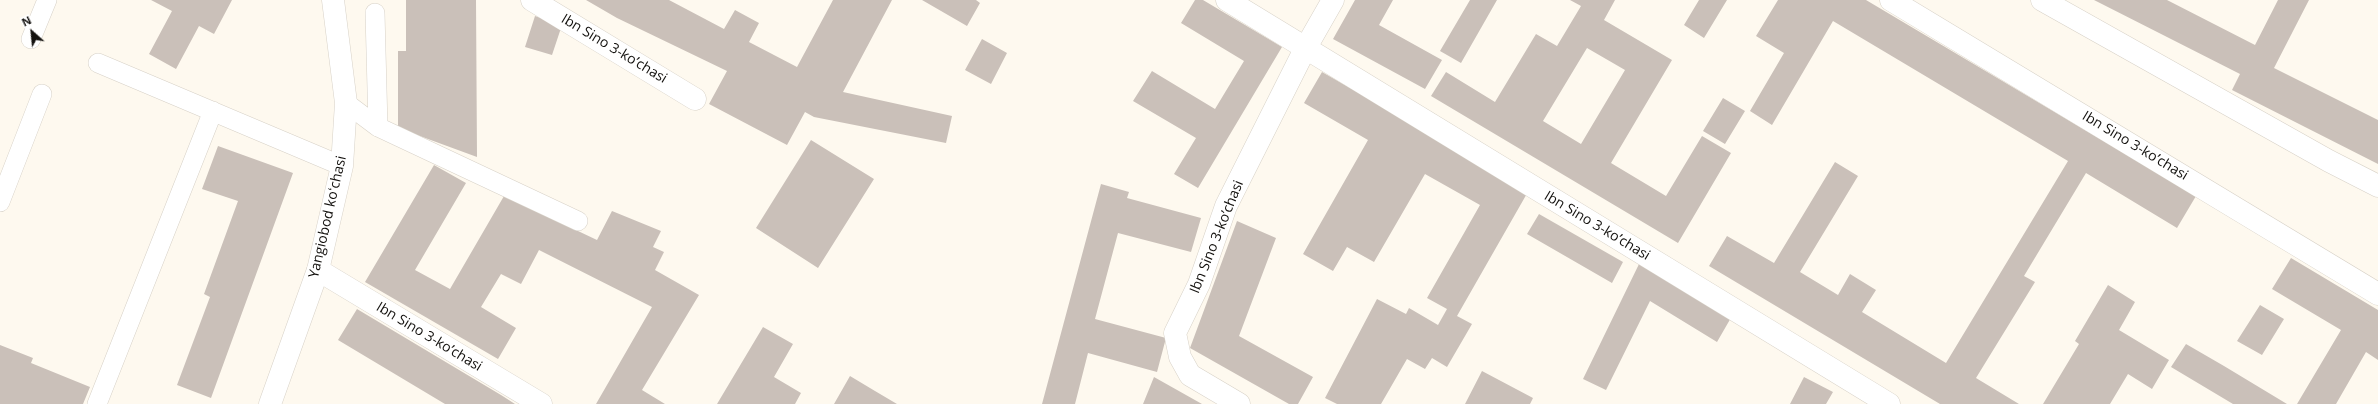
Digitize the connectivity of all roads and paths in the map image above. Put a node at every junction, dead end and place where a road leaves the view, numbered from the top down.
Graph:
1 (47, 0) edge
2 (333, 0) edge
3 (532, 0) edge
4 (1227, 0) edge
5 (1333, 0) edge
6 (1891, 0) edge
7 (2042, 0) edge
8 (375, 14) dead end
9 (31, 39) dead end
10 (1305, 49) junction
11 (98, 62) dead end
12 (42, 94) dead end
13 (695, 99) dead end
14 (346, 103) junction
15 (213, 111) junction
16 (378, 127) junction
17 (342, 166) junction
18 (2378, 186) edge
19 (0, 202) edge
20 (578, 221) dead end
21 (318, 270) junction
22 (2378, 294) edge
23 (97, 404) edge
24 (270, 404) edge
25 (541, 404) edge
26 (1239, 404) edge
27 (1889, 404) edge

1 - 9 lane
2 - 14 street, Yangiobod koʻchasi
3 - 13 street, Ibn Sino 3-koʼchasi
4 - 10 street, Ibn Sino 3-koʼchasi
5 - 10 street, Ibn Sino 3-koʼchasi
6 - 22 street, Ibn Sino 3-koʼchasi
7 - 18 street
8 - 16 lane
10 - 26 street, Ibn Sino 3-koʼchasi
10 - 27 street, Ibn Sino 3-koʼchasi
11 - 15 lane
12 - 19 lane
14 - 16 lane
14 - 17 street, Yangiobod koʻchasi
15 - 17 lane
15 - 23 lane
16 - 20 lane
17 - 21 street, Yangiobod koʻchasi
21 - 24 street, Yangiobod koʻchasi
21 - 25 street, Ibn Sino 3-koʼchasi

